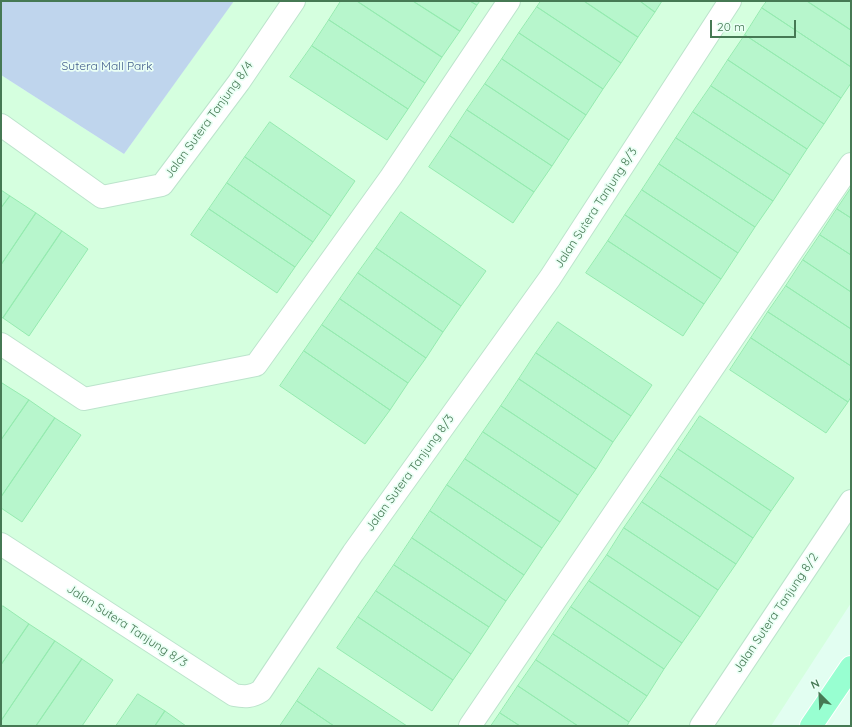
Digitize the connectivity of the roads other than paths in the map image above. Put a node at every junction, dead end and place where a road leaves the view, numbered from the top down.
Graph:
1 (294, 1) edge
2 (509, 1) edge
3 (730, 1) edge
4 (1, 125) edge
5 (851, 164) edge
6 (1, 344) edge
7 (851, 500) edge
8 (1, 544) edge
9 (851, 667) edge
10 (470, 726) edge
11 (701, 726) edge
12 (812, 726) edge

1 - 4 street, Jalan Sutera Tanjung 8/4
2 - 6 street
3 - 8 street, Jalan Sutera Tanjung 8/3
5 - 10 street
7 - 11 street, Jalan Sutera Tanjung 8/2
9 - 12 main road

